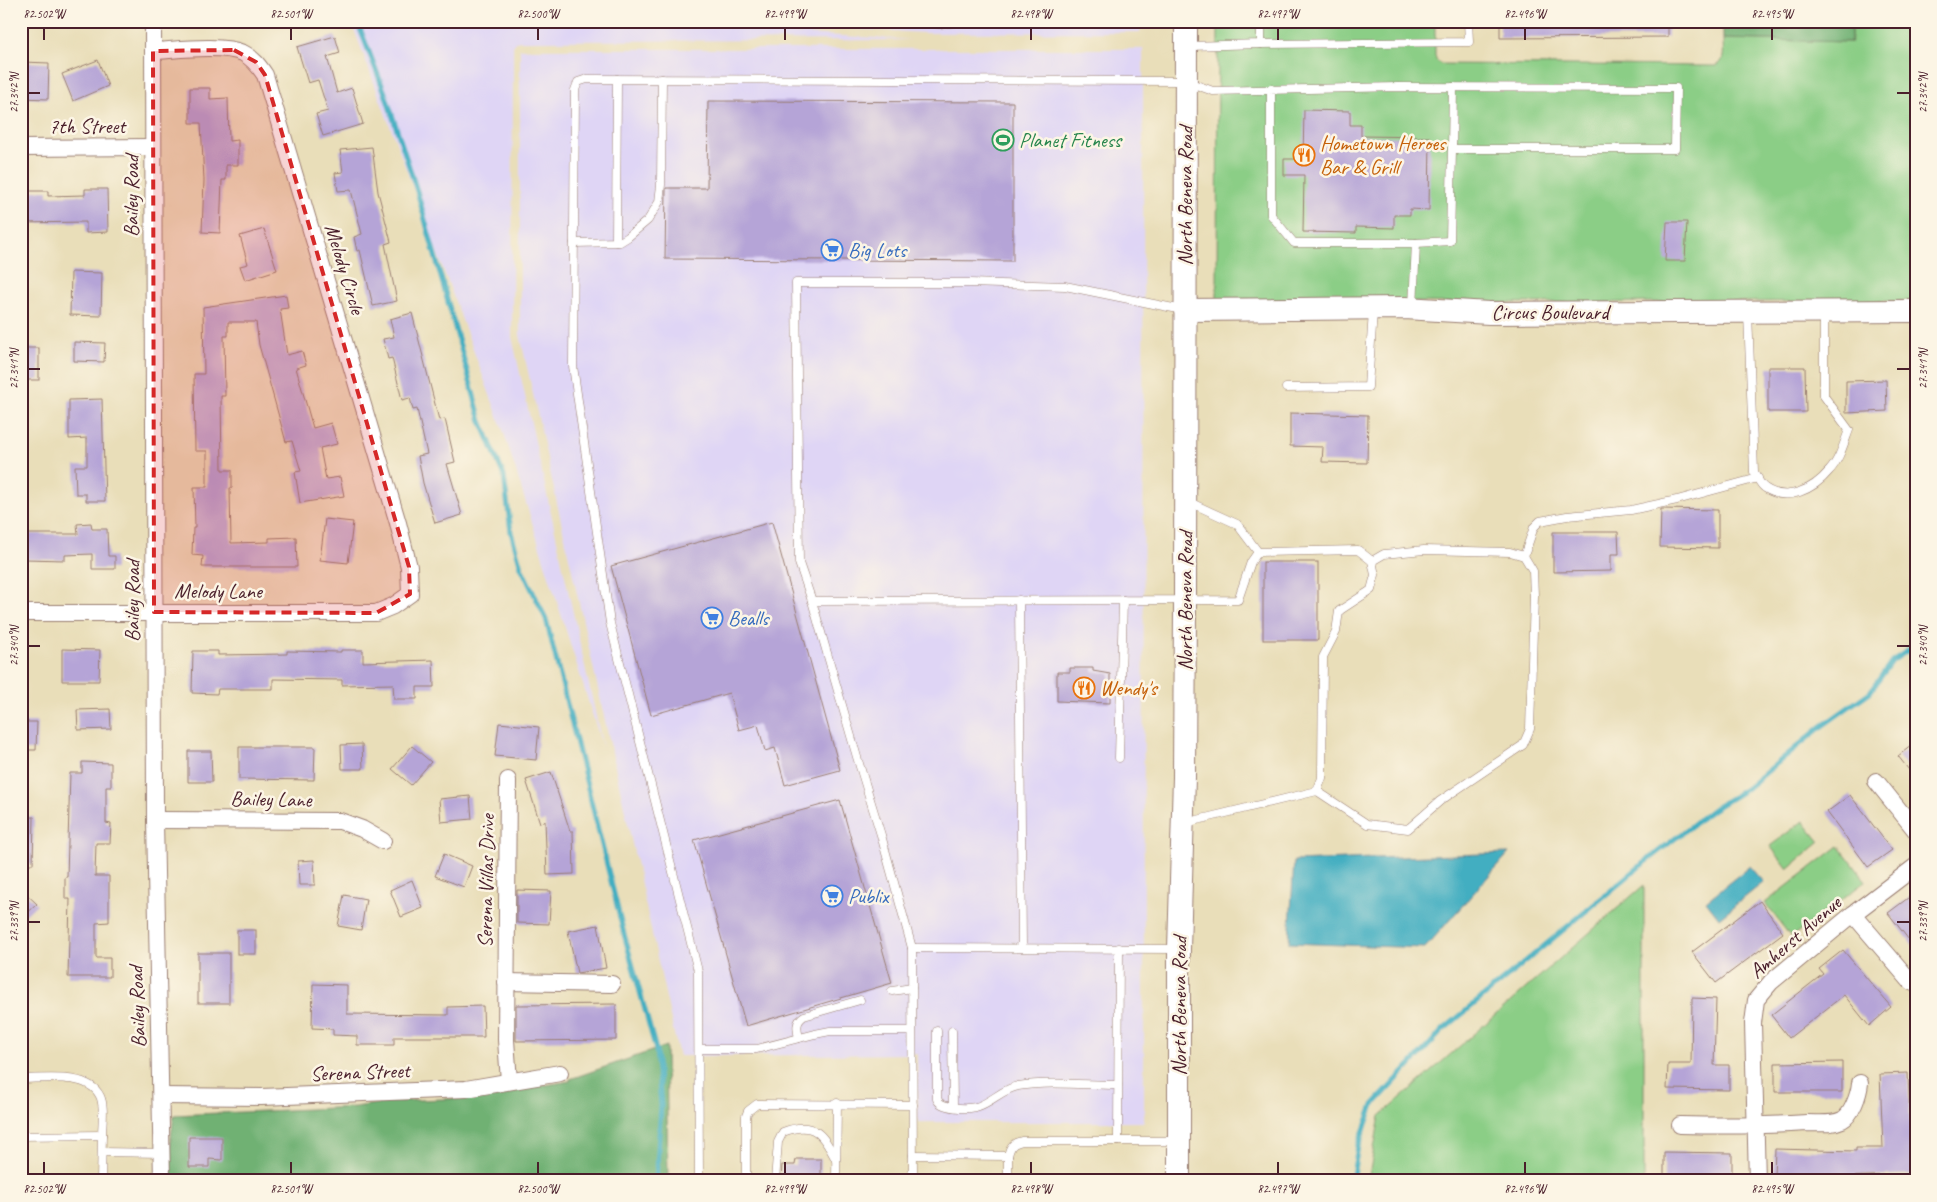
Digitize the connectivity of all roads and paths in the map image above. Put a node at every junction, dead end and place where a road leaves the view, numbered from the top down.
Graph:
1 (153, 21) edge
2 (906, 21) edge
3 (967, 21) edge
4 (1186, 21) edge
5 (1261, 21) edge
6 (1468, 21) edge
7 (1261, 44) junction
8 (1186, 46) junction
9 (153, 51) junction
10 (617, 79) junction
11 (662, 79) junction
12 (1186, 82) junction
13 (1453, 87) junction
14 (1271, 90) junction
15 (152, 147) junction
16 (21, 148) edge
17 (1452, 150) junction
18 (616, 242) junction
19 (574, 243) junction
20 (1416, 243) junction
21 (1374, 309) junction
22 (1413, 309) junction
23 (1185, 310) junction
24 (1824, 311) junction
25 (1916, 311) edge
26 (1748, 312) junction
27 (1286, 388) dead end
28 (1758, 478) junction
29 (1185, 500) junction
30 (1258, 552) junction
31 (1524, 556) junction
32 (1372, 561) junction
33 (410, 594) joint
34 (1019, 600) junction
35 (1122, 600) junction
36 (812, 601) junction
37 (1186, 601) junction
38 (154, 612) junction
39 (21, 613) edge
40 (1119, 758) dead end
41 (508, 780) dead end
42 (1876, 781) dead end
43 (1317, 791) junction
44 (155, 820) junction
45 (1183, 823) junction
46 (1916, 831) edge
47 (383, 841) dead end
48 (1916, 866) edge
49 (1853, 914) junction
50 (1022, 947) junction
51 (912, 948) junction
52 (1119, 948) junction
53 (1179, 949) junction
54 (506, 982) junction
55 (612, 984) dead end
56 (1916, 984) edge
57 (912, 988) junction
58 (892, 991) dead end
59 (860, 1000) dead end
60 (912, 1031) junction
61 (937, 1031) dead end
62 (952, 1031) dead end
63 (800, 1038) junction
64 (699, 1049) junction
65 (560, 1072) dead end
66 (21, 1079) edge
67 (509, 1081) junction
68 (1860, 1083) dead end
69 (1118, 1085) junction
70 (161, 1096) junction
71 (837, 1103) junction
72 (913, 1105) junction
73 (953, 1107) junction
74 (1680, 1125) dead end
75 (1755, 1126) junction
76 (102, 1135) junction
77 (21, 1136) edge
78 (1118, 1141) junction
79 (1179, 1141) junction
80 (102, 1152) junction
81 (162, 1153) junction
82 (913, 1155) junction
83 (1008, 1156) junction
84 (836, 1160) junction
85 (101, 1181) edge
86 (162, 1181) edge
87 (699, 1181) edge
88 (746, 1181) edge
89 (775, 1181) edge
90 (836, 1181) edge
91 (914, 1181) edge
92 (1008, 1181) edge
93 (1179, 1181) edge
94 (1757, 1181) edge

1 - 9 street, Bailey Road
2 - 3 lane
4 - 8 main road, North Beneva Road
5 - 7 lane
6 - 7 lane
7 - 8 lane
8 - 12 main road, North Beneva Road
9 - 15 street, Bailey Road
9 - 33 street, Melody Circle
10 - 11 lane
10 - 18 lane
10 - 19 lane
11 - 12 lane
11 - 18 lane
12 - 14 lane
12 - 23 main road, North Beneva Road
13 - 14 lane
13 - 17 lane
13 - 17 lane
14 - 20 lane
15 - 16 street, 7th Street
15 - 38 street, Bailey Road
17 - 20 lane
18 - 19 lane
19 - 64 lane
20 - 22 lane
21 - 22 main road, Circus Boulevard
21 - 23 main road, Circus Boulevard
21 - 27 lane
22 - 26 main road, Circus Boulevard
23 - 29 main road, North Beneva Road
23 - 36 lane
24 - 25 main road, Circus Boulevard
24 - 26 main road, Circus Boulevard
24 - 28 lane
26 - 28 lane
28 - 31 lane
29 - 30 lane
29 - 37 main road, North Beneva Road
30 - 32 lane
30 - 37 lane
31 - 32 lane
31 - 43 lane
32 - 43 lane
33 - 38 street, Melody Lane
34 - 35 lane
34 - 36 lane
34 - 50 lane
35 - 37 lane
35 - 40 lane
36 - 51 lane
37 - 45 main road, North Beneva Road
38 - 39 street, Melody Lane
38 - 44 street, Bailey Road
41 - 54 street, Serena Villas Drive
42 - 46 street
43 - 45 lane
44 - 47 street, Bailey Lane
44 - 70 street, Bailey Road
45 - 53 main road, North Beneva Road
48 - 49 street, Amherst Avenue
49 - 56 street
49 - 75 street, Amherst Avenue
50 - 51 lane
50 - 52 lane
51 - 57 lane
52 - 53 lane
52 - 69 lane
53 - 79 main road, North Beneva Road
54 - 55 street
54 - 67 street, Serena Villas Drive
57 - 58 lane
57 - 60 lane
59 - 63 lane
60 - 63 lane
60 - 72 lane
61 - 73 lane
62 - 73 lane
63 - 64 lane
64 - 87 lane
65 - 67 street, Serena Street
66 - 76 lane
67 - 70 street, Serena Street
68 - 75 street
69 - 73 lane
69 - 78 lane
70 - 81 street, Bailey Road
71 - 72 lane
71 - 84 lane
71 - 88 lane
72 - 82 lane
74 - 75 street
75 - 94 street, Amherst Avenue
76 - 77 lane
76 - 80 lane
78 - 79 lane
78 - 83 lane
79 - 93 main road, North Beneva Road
80 - 81 lane
80 - 85 lane
81 - 86 street, Bailey Road
82 - 83 lane
82 - 91 lane
83 - 92 lane
84 - 89 lane
84 - 90 lane

